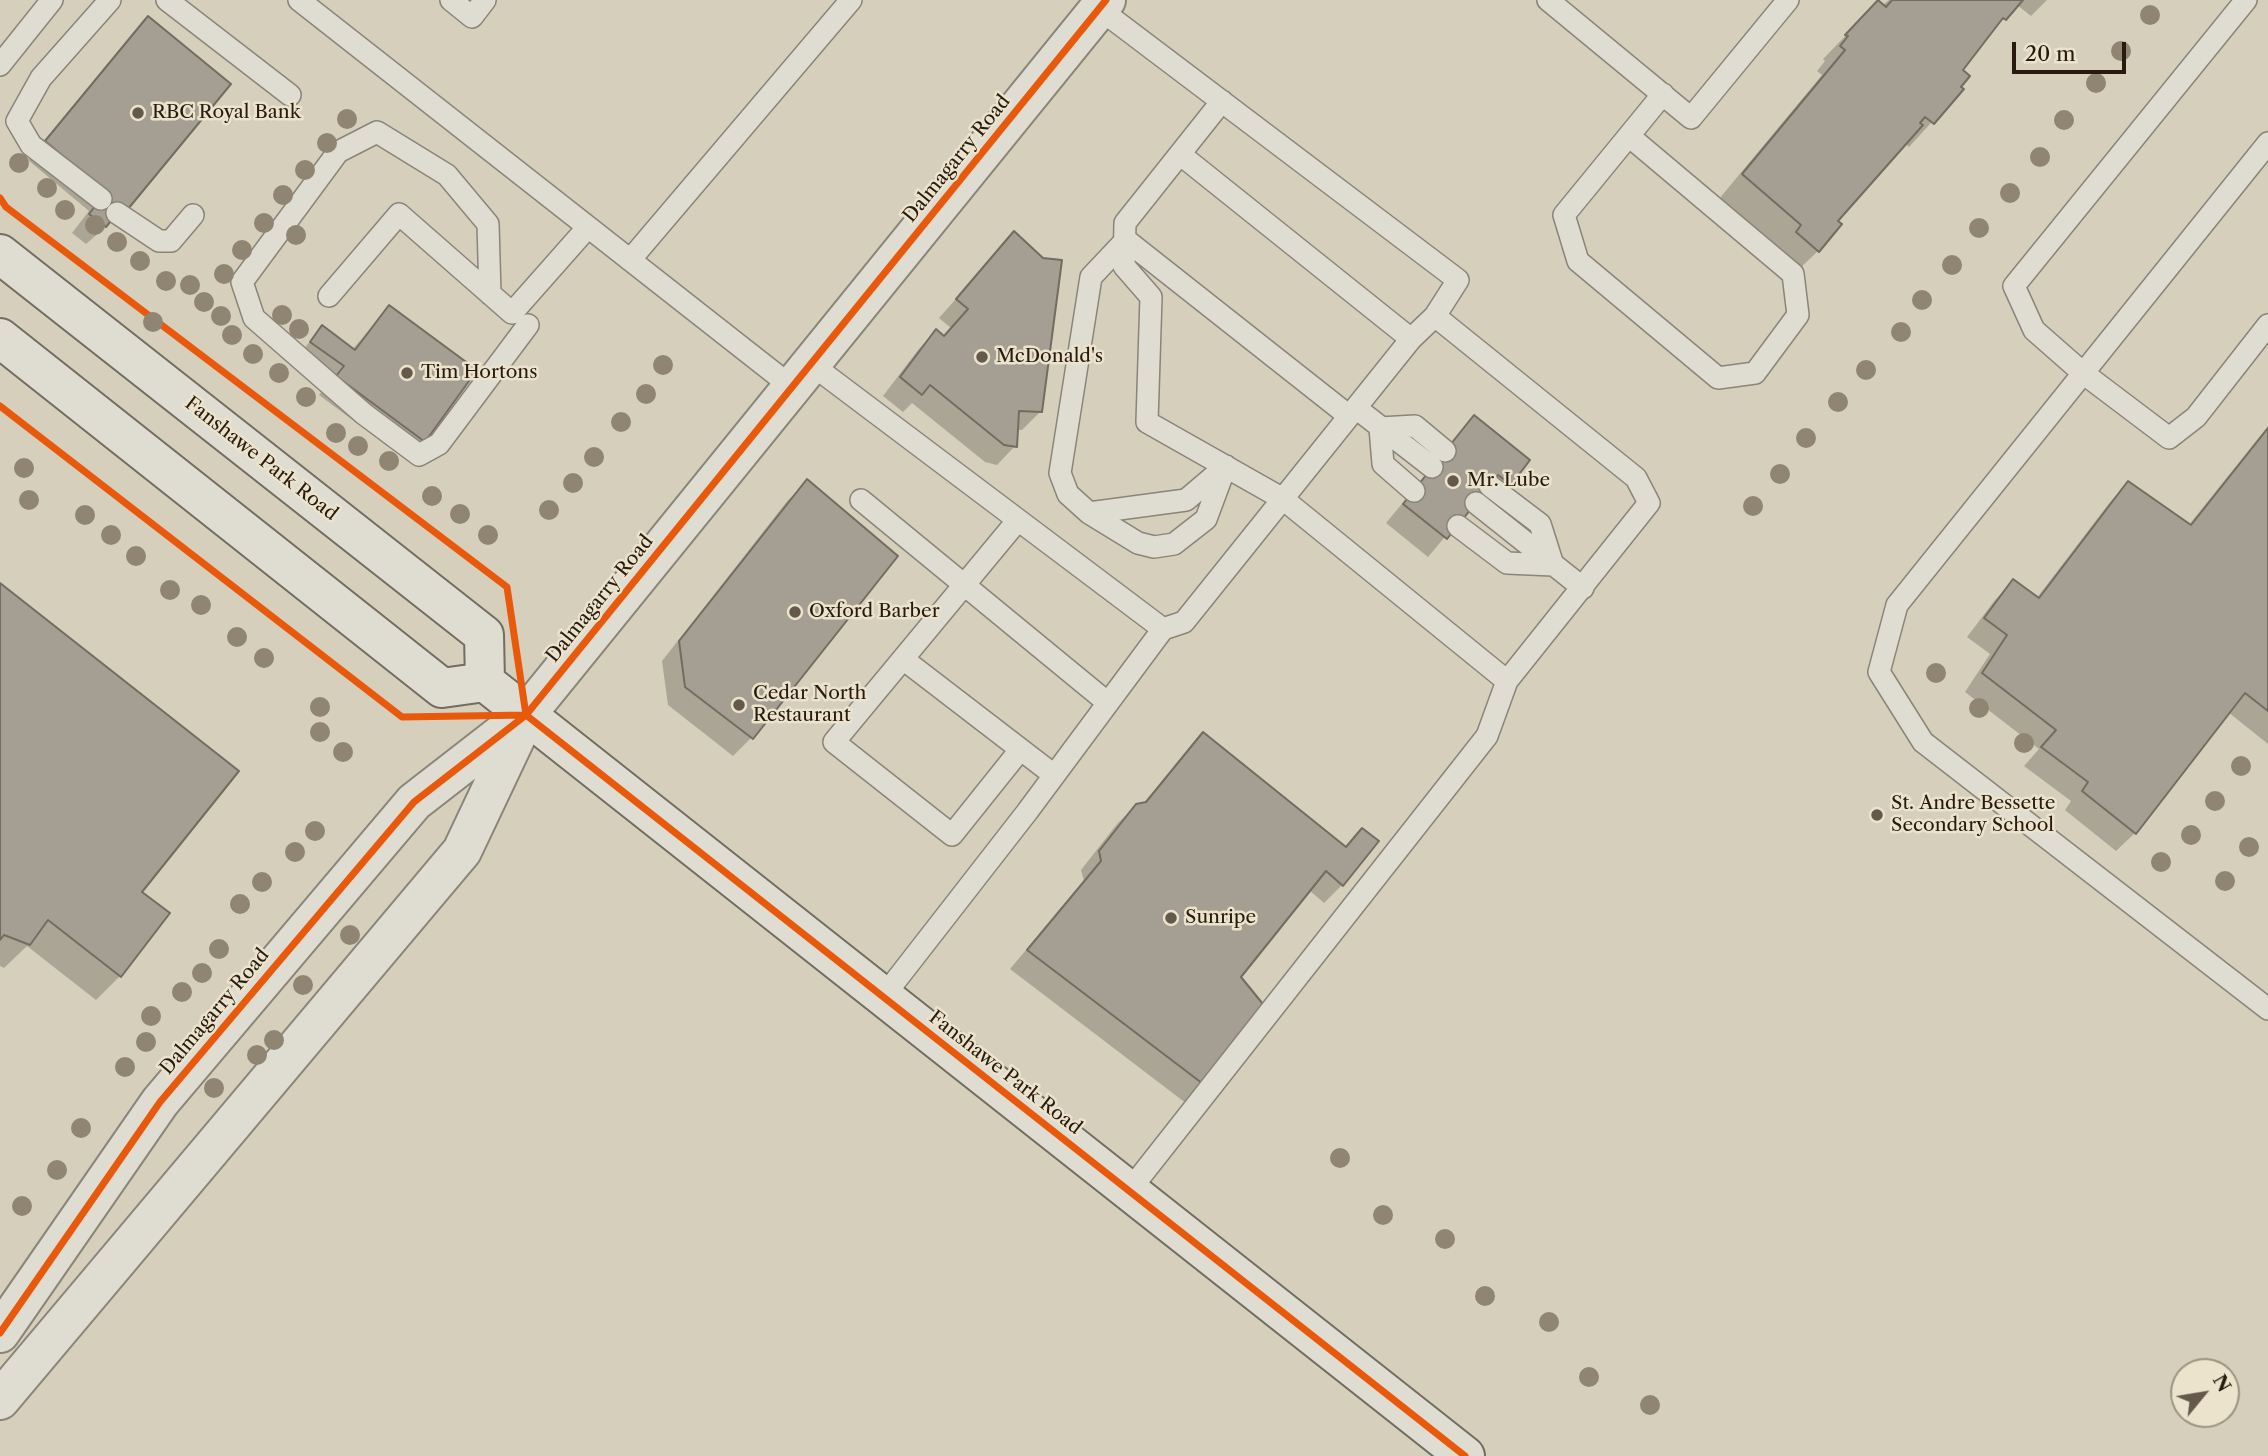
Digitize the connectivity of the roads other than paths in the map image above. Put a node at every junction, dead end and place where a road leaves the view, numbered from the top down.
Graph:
1 (52, 0) edge
2 (110, 0) edge
3 (167, 0) edge
4 (299, 0) edge
5 (451, 0) edge
6 (485, 0) edge
7 (850, 0) edge
8 (1788, 0) edge
9 (2246, 0) edge
10 (1098, 3) edge
11 (1558, 3) edge
12 (0, 65) edge
13 (1663, 94) junction
14 (290, 95) dead end
15 (1222, 101) junction
16 (1629, 136) junction
17 (2268, 143) edge
18 (1181, 155) junction
19 (194, 215) dead end
20 (588, 228) junction
21 (1126, 240) junction
22 (0, 254) edge
23 (630, 260) junction
24 (491, 294) junction
25 (330, 296) dead end
26 (1435, 316) junction
27 (528, 325) dead end
28 (2268, 325) edge
29 (0, 338) edge
30 (1411, 339) junction
31 (2083, 373) junction
32 (801, 376) junction
33 (1352, 412) junction
34 (1380, 428) junction
35 (1438, 459) dead end
36 (1226, 466) junction
37 (1490, 486) dead end
38 (1413, 491) dead end
39 (1283, 499) junction
40 (861, 500) dead end
41 (1476, 503) dead end
42 (1089, 513) junction
43 (1018, 520) junction
44 (1458, 526) dead end
45 (1553, 565) junction
46 (964, 586) junction
47 (1583, 589) junction
48 (1163, 629) junction
49 (903, 659) junction
50 (1507, 681) junction
51 (485, 682) junction
52 (1108, 704) junction
53 (526, 715) junction
54 (1020, 750) junction
55 (1055, 775) junction
56 (883, 997) junction
57 (2268, 1009) edge
58 (1129, 1191) junction
59 (0, 1333) edge
60 (0, 1400) edge
61 (1465, 1456) edge

1 - 12 lane
2 - 19 lane
3 - 14 lane
4 - 20 lane
5 - 6 lane
7 - 23 lane
8 - 13 lane
9 - 31 lane
10 - 15 lane
10 - 32 street, Dalmagarry Road
11 - 13 lane
13 - 16 lane
15 - 18 lane
15 - 26 lane
16 - 16 lane
17 - 31 lane
18 - 21 lane
18 - 30 lane
20 - 23 lane
20 - 24 lane
21 - 33 lane
21 - 36 lane
21 - 42 lane
22 - 51 street, Fanshawe Park Road
23 - 32 lane
24 - 25 lane
24 - 27 lane
26 - 30 lane
26 - 47 lane
28 - 31 lane
29 - 51 street
30 - 33 lane
31 - 57 lane
32 - 43 lane
32 - 53 street, Dalmagarry Road
33 - 34 lane
33 - 39 lane
34 - 35 lane
34 - 38 lane
36 - 39 lane
36 - 42 lane
36 - 42 lane
37 - 45 lane
39 - 48 lane
39 - 50 lane
40 - 46 lane
41 - 45 lane
43 - 46 lane
43 - 48 lane
44 - 45 lane
45 - 47 lane
46 - 49 lane
46 - 52 lane
47 - 50 lane
48 - 52 lane
49 - 54 lane
49 - 54 lane
50 - 58 lane
51 - 53 street, Fanshawe Park Road
52 - 55 lane
53 - 56 street, Fanshawe Park Road
53 - 59 street, Dalmagarry Road
53 - 60 street, Dalmagarry Road
54 - 55 lane
55 - 56 lane
56 - 58 street, Fanshawe Park Road
58 - 61 street, Fanshawe Park Road

